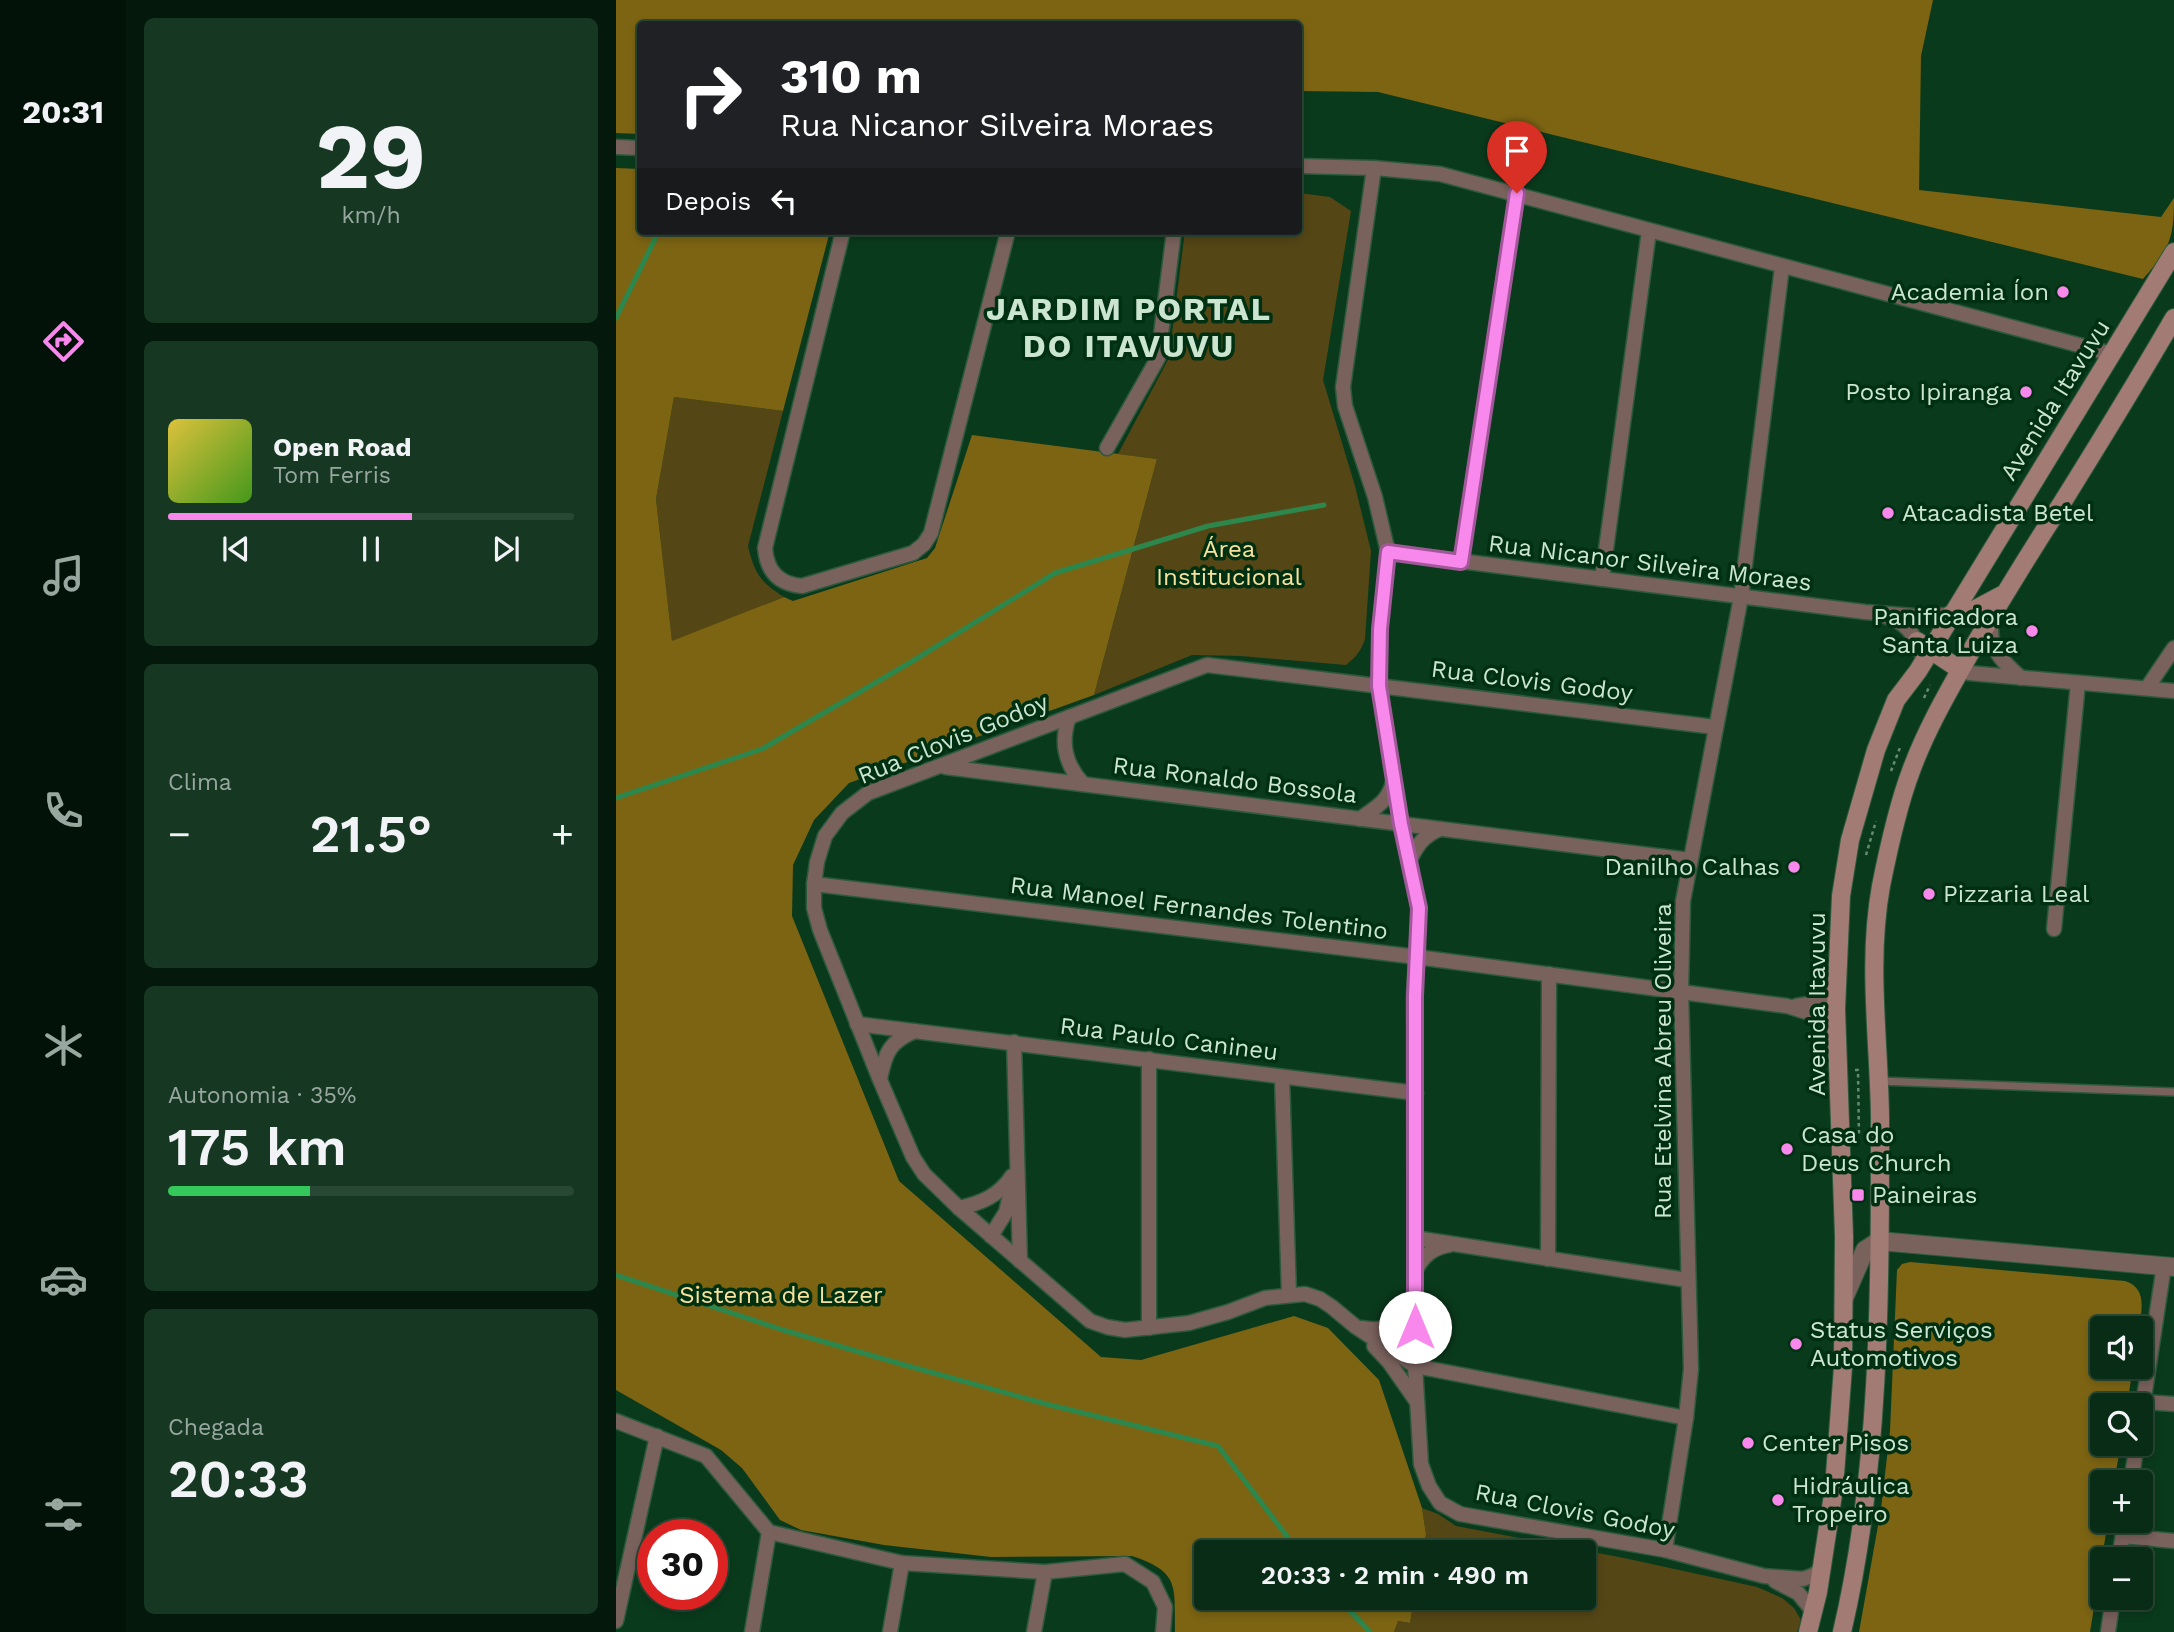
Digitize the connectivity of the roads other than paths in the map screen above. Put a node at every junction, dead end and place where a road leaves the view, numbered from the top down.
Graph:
1 (616, 147) edge
2 (637, 148) edge
3 (1302, 166) edge
4 (1374, 168) junction
5 (1517, 193) junction
6 (1649, 231) junction
7 (842, 235) edge
8 (1007, 235) edge
9 (1173, 235) edge
10 (2174, 252) edge
11 (1782, 267) junction
12 (2174, 318) edge
13 (2112, 354) junction
14 (1107, 448) dead end
15 (1388, 552) junction
16 (1461, 562) junction
17 (1602, 579) junction
18 (2004, 594) junction
19 (1741, 597) junction
20 (1865, 612) junction
21 (1993, 612) junction
22 (1950, 615) junction
23 (1924, 646) junction
24 (2174, 648) edge
25 (1959, 670) junction
26 (2021, 678) junction
27 (2078, 683) junction
28 (1379, 686) junction
29 (2147, 688) junction
30 (2174, 691) edge
31 (1069, 717) junction
32 (1714, 727) junction
33 (940, 767) junction
34 (1395, 777) junction
35 (1083, 784) junction
36 (1360, 818) junction
37 (1401, 824) junction
38 (1440, 829) junction
39 (1690, 860) junction
40 (1409, 862) junction
41 (814, 884) junction
42 (2054, 929) dead end
43 (1417, 957) junction
44 (1549, 974) junction
45 (1837, 985) junction
46 (1681, 991) junction
47 (1787, 1006) junction
48 (857, 1024) junction
49 (917, 1031) junction
50 (1837, 1031) junction
51 (1014, 1042) junction
52 (1149, 1059) junction
53 (1282, 1077) junction
54 (880, 1080) junction
55 (1878, 1081) junction
56 (2174, 1092) edge
57 (1416, 1093) junction
58 (1016, 1169) junction
59 (959, 1208) junction
60 (991, 1236) junction
61 (1415, 1238) junction
62 (1879, 1241) junction
63 (1454, 1244) junction
64 (1548, 1259) junction
65 (1020, 1261) junction
66 (2169, 1266) edge
67 (1415, 1271) junction
68 (1688, 1280) junction
69 (1289, 1294) junction
70 (1844, 1298) junction
71 (1415, 1307) junction
72 (1356, 1327) junction
73 (1149, 1328) junction
74 (1389, 1362) junction
75 (1415, 1372) junction
76 (2146, 1393) edge
77 (1417, 1402) junction
78 (2153, 1403) edge
79 (2174, 1404) edge
80 (1686, 1419) junction
81 (616, 1421) edge
82 (657, 1436) junction
83 (769, 1532) junction
84 (2123, 1533) edge
85 (2123, 1536) junction
86 (2174, 1541) edge
87 (2121, 1547) edge
88 (1665, 1550) junction
89 (902, 1563) junction
90 (1822, 1568) junction
91 (1045, 1572) junction
92 (1764, 1576) junction
93 (2111, 1610) edge
94 (1814, 1611) junction
95 (616, 1621) edge
96 (752, 1632) edge
97 (890, 1632) edge
98 (1034, 1632) edge
99 (1163, 1632) edge
100 (1808, 1632) edge
101 (1842, 1632) edge
102 (2108, 1632) edge

1 - 2 street
3 - 4 street
4 - 5 street
4 - 15 street
5 - 6 street
5 - 16 street
6 - 11 street
6 - 17 street
7 - 8 street
9 - 14 street
10 - 13 main road, Avenida Itavuvu
11 - 13 street
11 - 19 street, Rua Etelvina Abreu Oliveira
12 - 18 main road
13 - 22 main road, Avenida Itavuvu
15 - 16 street, Rua Nicanor Silveira Moraes
15 - 28 street
16 - 17 street, Rua Nicanor Silveira Moraes
17 - 19 street, Rua Nicanor Silveira Moraes
18 - 21 main road
18 - 22 main road
19 - 20 street, Rua Nicanor Silveira Moraes
19 - 32 street, Rua Etelvina Abreu Oliveira
20 - 22 street, Rua Nicanor Silveira Moraes
20 - 23 street, Rua Nicanor Silveira Moraes
21 - 25 main road
21 - 26 street
22 - 23 main road, Avenida Itavuvu
23 - 25 main road
23 - 45 main road, Avenida Itavuvu
24 - 29 street
25 - 26 street
25 - 55 main road
26 - 27 street
27 - 29 street
27 - 42 street
28 - 31 street, Rua Clovis Godoy
28 - 32 street, Rua Clovis Godoy
28 - 34 street
29 - 30 street
31 - 33 street, Rua Clovis Godoy
31 - 35 street
32 - 39 street, Rua Etelvina Abreu Oliveira
33 - 35 street, Rua Ronaldo Bossola
33 - 41 street, Rua Clovis Godoy
34 - 36 street
34 - 37 street
35 - 36 street, Rua Ronaldo Bossola
36 - 37 street, Rua Ronaldo Bossola
37 - 38 street, Rua Ronaldo Bossola
37 - 40 street
38 - 39 street, Rua Ronaldo Bossola
38 - 40 street
39 - 46 street, Rua Etelvina Abreu Oliveira
40 - 43 street
41 - 43 street, Rua Manoel Fernandes Tolentino
41 - 48 street, Rua Clovis Godoy
43 - 44 street, Rua Manoel Fernandes Tolentino
43 - 57 street
44 - 46 street, Rua Manoel Fernandes Tolentino
44 - 64 street
45 - 47 street, Rua Manoel Fernandes Tolentino
45 - 50 main road, Avenida Itavuvu
46 - 47 street, Rua Manoel Fernandes Tolentino
46 - 68 street, Rua Etelvina Abreu Oliveira
47 - 50 street, Rua Manoel Fernandes Tolentino
48 - 49 street, Rua Paulo Canineu
48 - 54 street, Rua Clovis Godoy
49 - 51 street, Rua Paulo Canineu
49 - 54 street
50 - 70 main road, Avenida Itavuvu
51 - 52 street, Rua Paulo Canineu
51 - 58 street
52 - 53 street, Rua Paulo Canineu
52 - 73 street
53 - 57 street, Rua Paulo Canineu
53 - 69 street
54 - 59 street, Rua Clovis Godoy
55 - 56 lane
55 - 62 main road
57 - 61 street
58 - 59 street
58 - 60 street
58 - 65 street
59 - 60 street, Rua Clovis Godoy
60 - 65 street, Rua Clovis Godoy
61 - 63 street
61 - 67 street
62 - 66 street
62 - 70 street, Avenida Itavuvu
62 - 101 main road
63 - 64 street
63 - 67 street
64 - 68 street
65 - 73 street, Rua Clovis Godoy
66 - 76 street
67 - 71 street
68 - 80 street, Rua Etelvina Abreu Oliveira
69 - 72 street, Rua Clovis Godoy
69 - 73 street, Rua Clovis Godoy
70 - 90 main road, Avenida Itavuvu
71 - 72 street
71 - 75 street
72 - 74 street, Rua Clovis Godoy
72 - 75 street, Rua Clovis Godoy
74 - 75 street, Rua Clovis Godoy
74 - 77 street, Rua Clovis Godoy
75 - 77 street, Rua Clovis Godoy
75 - 80 street
77 - 88 street, Rua Clovis Godoy
78 - 79 street
80 - 88 street, Rua Etelvina Abreu Oliveira
81 - 82 street
82 - 83 street
82 - 95 street
83 - 89 street
83 - 96 street
84 - 85 street
85 - 86 street
85 - 87 street
88 - 92 street, Rua Clovis Godoy
89 - 91 street
89 - 97 street
90 - 92 street, Rua Clovis Godoy
90 - 94 main road, Avenida Itavuvu
91 - 98 street
91 - 99 street
92 - 94 street, Rua Clovis Godoy
93 - 102 street
94 - 100 main road, Avenida Itavuvu

